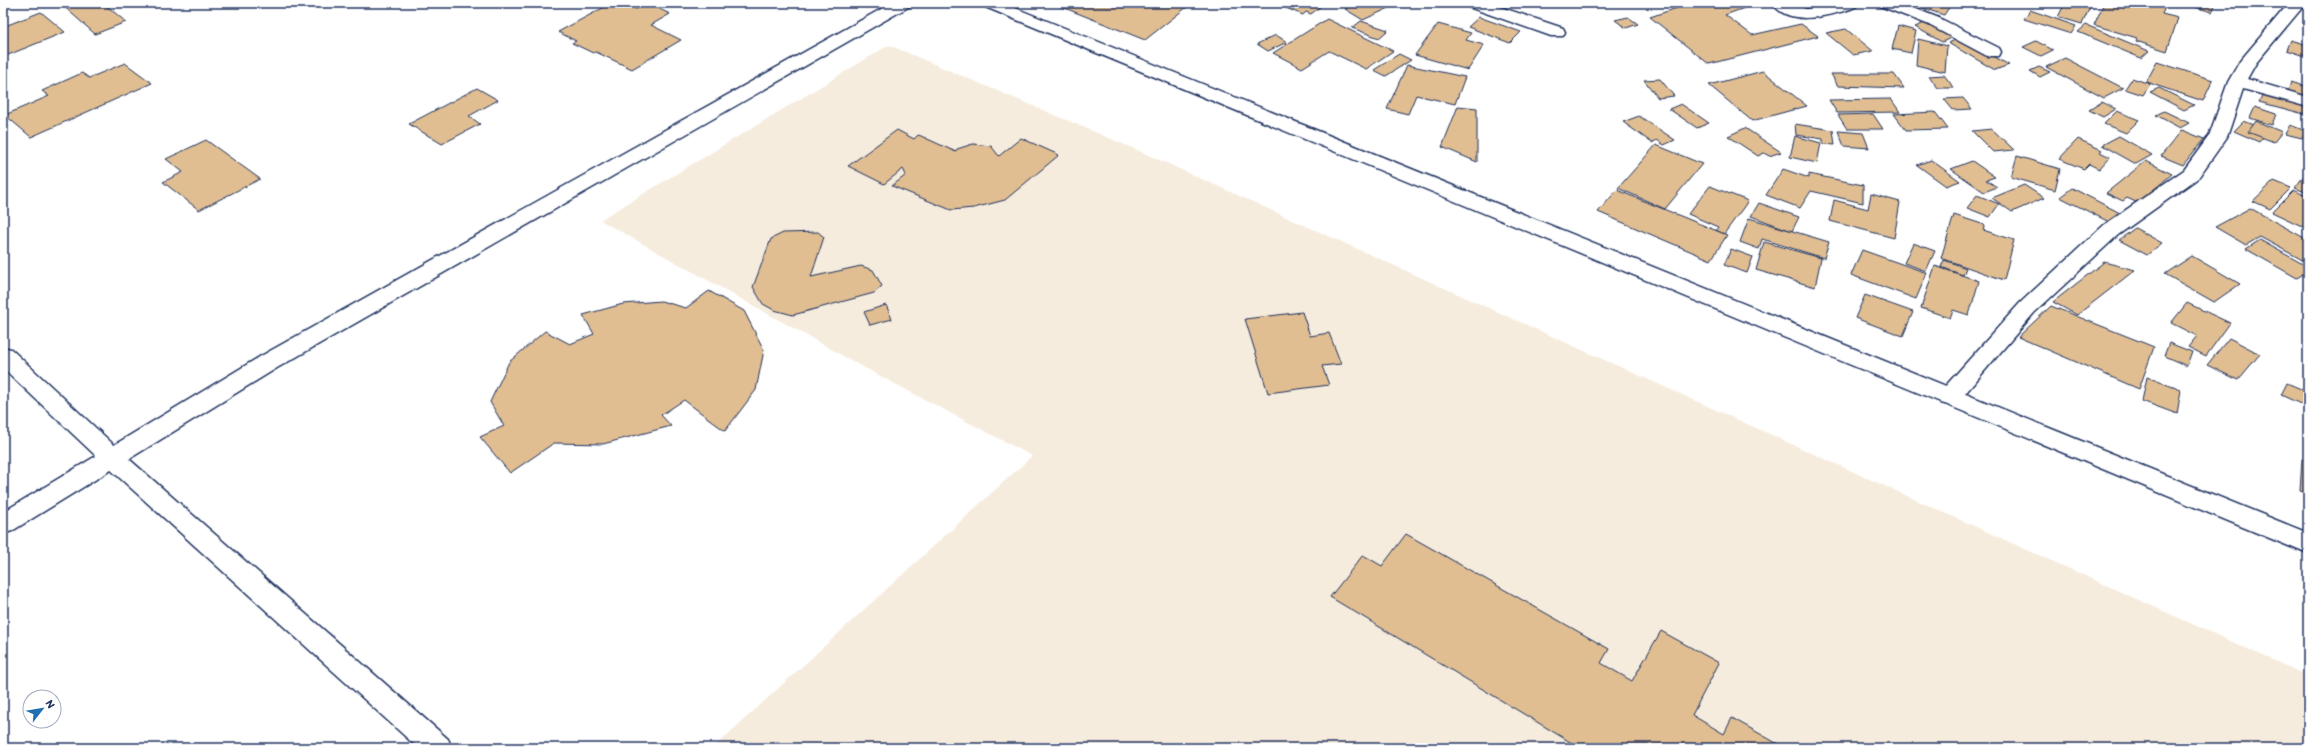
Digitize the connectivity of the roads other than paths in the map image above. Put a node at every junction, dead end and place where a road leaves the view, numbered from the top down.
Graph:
1 (904, 3) edge
2 (989, 3) edge
3 (1472, 3) edge
4 (1780, 3) edge
5 (1852, 3) edge
6 (1886, 3) edge
7 (2298, 3) edge
8 (1558, 32) dead end
9 (1993, 52) dead end
10 (2237, 82) junction
11 (2308, 102) edge
12 (3, 355) edge
13 (1949, 397) junction
14 (112, 457) junction
15 (3, 524) edge
16 (2308, 544) edge
17 (438, 748) edge

1 - 14 street
2 - 13 street
3 - 8 street
4 - 5 street
6 - 9 street
7 - 10 street
10 - 11 street
10 - 13 street
12 - 14 street
13 - 16 street
14 - 15 street
14 - 17 street

